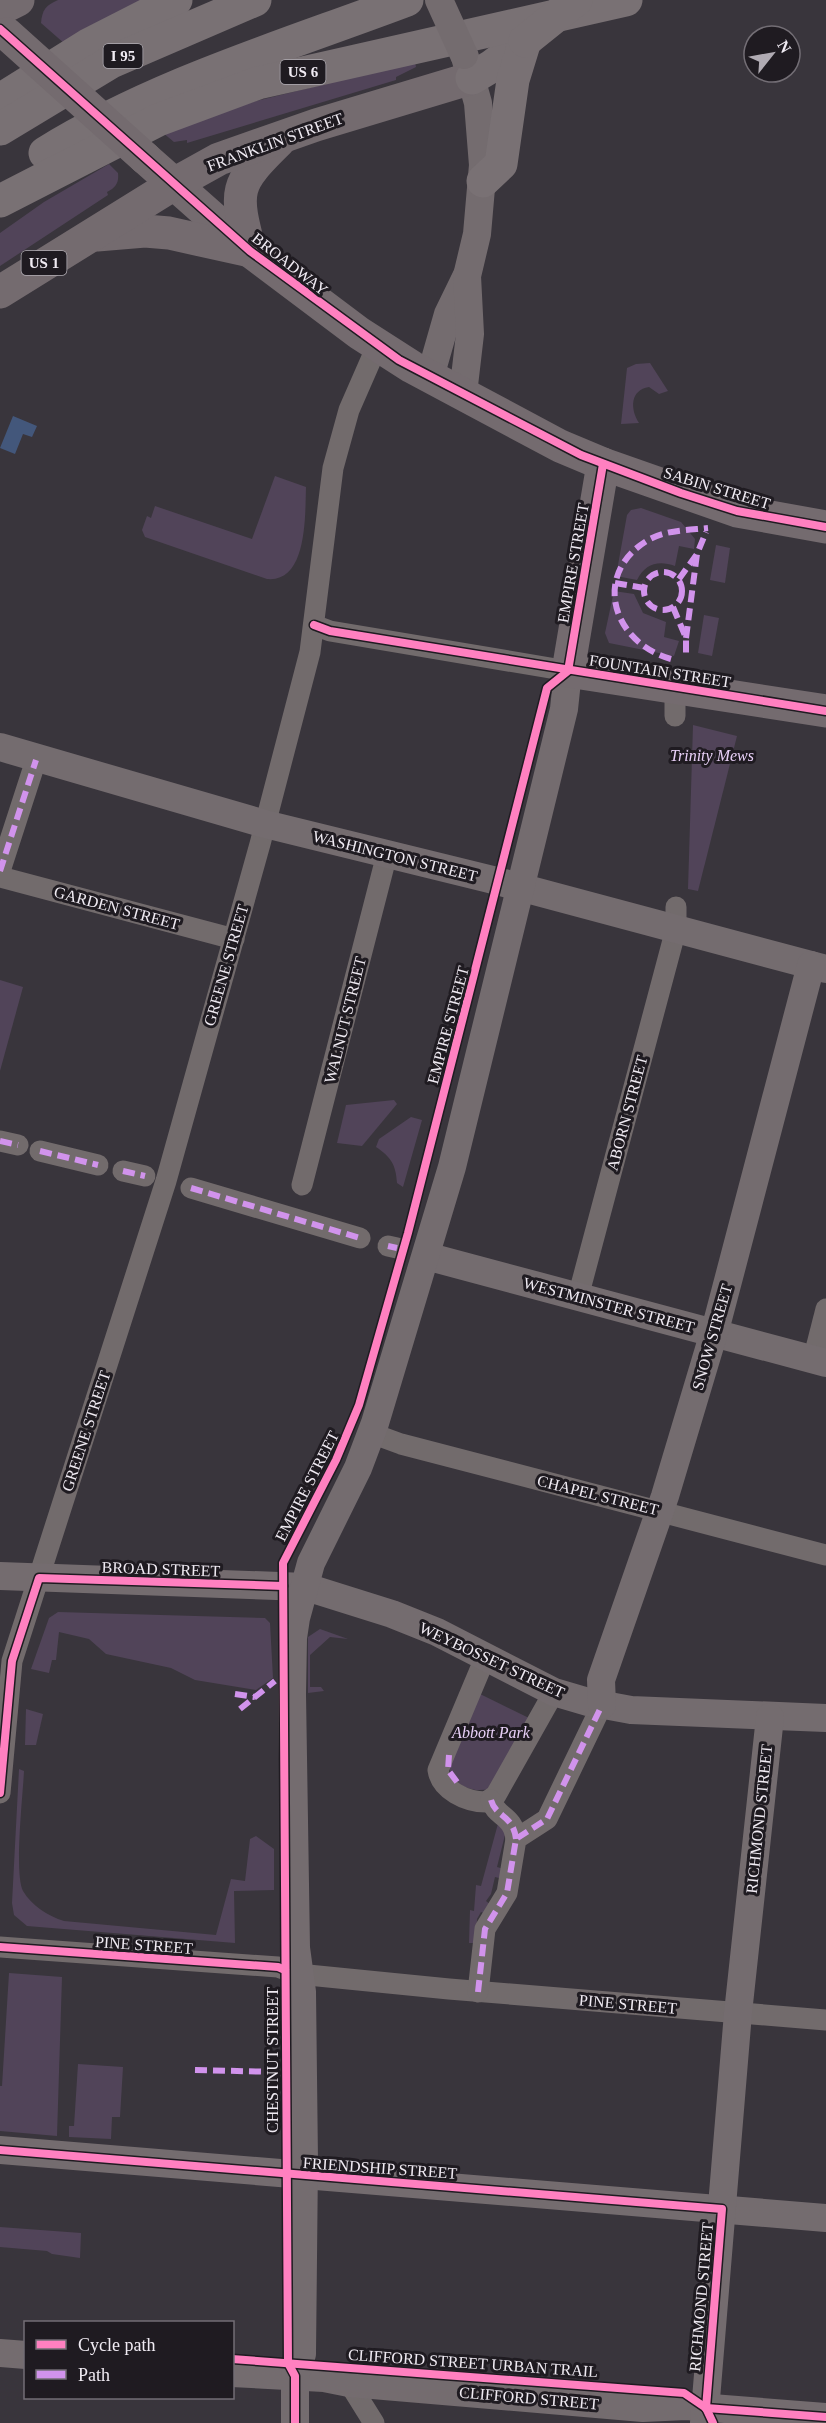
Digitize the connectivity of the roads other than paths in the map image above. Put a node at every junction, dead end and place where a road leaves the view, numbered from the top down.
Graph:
1 (18, 0) edge
2 (176, 0) edge
3 (255, 0) edge
4 (407, 0) edge
5 (439, 0) edge
6 (576, 0) edge
7 (626, 0) edge
8 (2, 24) edge
9 (525, 41) junction
10 (468, 67) junction
11 (0, 100) edge
12 (0, 129) edge
13 (284, 136) junction
14 (483, 181) junction
15 (0, 182) edge
16 (174, 184) junction
17 (0, 201) edge
18 (90, 236) junction
19 (250, 251) junction
20 (467, 276) junction
21 (0, 292) edge
22 (377, 346) junction
23 (430, 376) junction
24 (463, 394) junction
25 (603, 464) junction
26 (826, 527) edge
27 (314, 625) junction
28 (568, 670) junction
29 (826, 711) edge
30 (0, 747) edge
31 (36, 760) junction
32 (265, 824) junction
33 (387, 854) junction
34 (0, 871) edge
35 (0, 877) edge
36 (520, 887) junction
37 (676, 918) junction
38 (234, 939) junction
39 (819, 967) edge
40 (40, 1151) dead end
41 (98, 1165) dead end
42 (123, 1171) dead end
43 (145, 1176) dead end
44 (302, 1185) dead end
45 (191, 1188) dead end
46 (360, 1238) dead end
47 (426, 1256) junction
48 (578, 1297) junction
49 (826, 1310) edge
50 (714, 1333) junction
51 (819, 1362) edge
52 (371, 1433) junction
53 (660, 1511) junction
54 (826, 1555) edge
55 (0, 1576) edge
56 (39, 1578) junction
57 (306, 1587) junction
58 (485, 1658) junction
59 (554, 1692) junction
60 (602, 1705) junction
61 (770, 1717) junction
62 (826, 1718) edge
63 (0, 1793) edge
64 (491, 1800) junction
65 (516, 1839) junction
66 (0, 1947) edge
67 (298, 1974) junction
68 (478, 1992) junction
69 (738, 2013) junction
70 (826, 2020) edge
71 (0, 2150) edge
72 (304, 2176) junction
73 (722, 2209) junction
74 (826, 2218) edge
75 (0, 2353) edge
76 (24, 2355) edge
77 (234, 2373) edge
78 (296, 2376) junction
79 (349, 2383) junction
80 (705, 2416) edge
81 (826, 2417) edge
82 (296, 2423) edge
83 (374, 2423) edge

1 - 8 main road
2 - 11 highway
3 - 12 highway, I 95
4 - 15 highway
5 - 10 street, bridge
6 - 9 highway, bridge
7 - 17 highway, US 6
8 - 16 main road, BROADWAY, bridge
9 - 10 highway
9 - 14 highway
10 - 13 main road, FRANKLIN STREET
10 - 14 street
13 - 16 main road, FRANKLIN STREET
13 - 19 main road
14 - 20 street
16 - 18 main road, FRANKLIN STREET / US 1
16 - 19 main road, BROADWAY
18 - 19 main road
18 - 21 main road, FRANKLIN STREET / US 1
19 - 22 main road, BROADWAY
20 - 23 street
20 - 24 street
22 - 23 main road, BROADWAY
22 - 27 street, GREENE STREET
23 - 24 main road, BROADWAY
24 - 25 main road, BROADWAY
25 - 26 main road, SABIN STREET
25 - 28 main road, EMPIRE STREET
27 - 28 street, FOUNTAIN STREET
27 - 32 street, GREENE STREET
28 - 29 main road, FOUNTAIN STREET
28 - 36 street, EMPIRE STREET
30 - 31 street, WASHINGTON STREET
31 - 32 street, WASHINGTON STREET
31 - 34 street
32 - 33 street, WASHINGTON STREET
32 - 38 street, GREENE STREET
33 - 36 street, WASHINGTON STREET
33 - 44 street, WALNUT STREET
35 - 38 street, GARDEN STREET
36 - 37 street, WASHINGTON STREET
36 - 47 street, EMPIRE STREET
37 - 39 street, WASHINGTON STREET
37 - 48 street, ABORN STREET
38 - 56 street, GREENE STREET
39 - 50 street, SNOW STREET
40 - 41 street
42 - 43 street
45 - 46 street
47 - 48 street, WESTMINSTER STREET
47 - 52 street, EMPIRE STREET
48 - 50 street, WESTMINSTER STREET
49 - 51 street
50 - 51 street, WESTMINSTER STREET
50 - 53 street, SNOW STREET
52 - 53 street, CHAPEL STREET
52 - 57 street, EMPIRE STREET
53 - 54 street, CHAPEL STREET
53 - 60 street, SNOW STREET
55 - 56 street, BROAD STREET
56 - 57 street, BROAD STREET
56 - 63 street, GREENE STREET
57 - 58 street, WEYBOSSET STREET
57 - 67 street, CHESTNUT STREET
58 - 59 street, WEYBOSSET STREET
58 - 64 street
59 - 60 street, WEYBOSSET STREET
59 - 64 street
60 - 61 street, WEYBOSSET STREET
60 - 65 street
61 - 62 street, WEYBOSSET STREET
61 - 69 street, RICHMOND STREET
64 - 65 street
65 - 68 street
66 - 67 street, PINE STREET
67 - 68 street, PINE STREET
67 - 72 street, CHESTNUT STREET
68 - 69 street, PINE STREET
69 - 70 street, PINE STREET
69 - 73 street, RICHMOND STREET
71 - 72 street, FRIENDSHIP STREET
72 - 73 street, FRIENDSHIP STREET
72 - 78 street, CHESTNUT STREET
73 - 74 street, FRIENDSHIP STREET
73 - 80 street, RICHMOND STREET
75 - 76 street
77 - 78 street, CLIFFORD STREET
78 - 79 street, CLIFFORD STREET
78 - 82 street, CHESTNUT STREET
79 - 80 street, CLIFFORD STREET
79 - 83 street
80 - 81 street, CLIFFORD STREET

